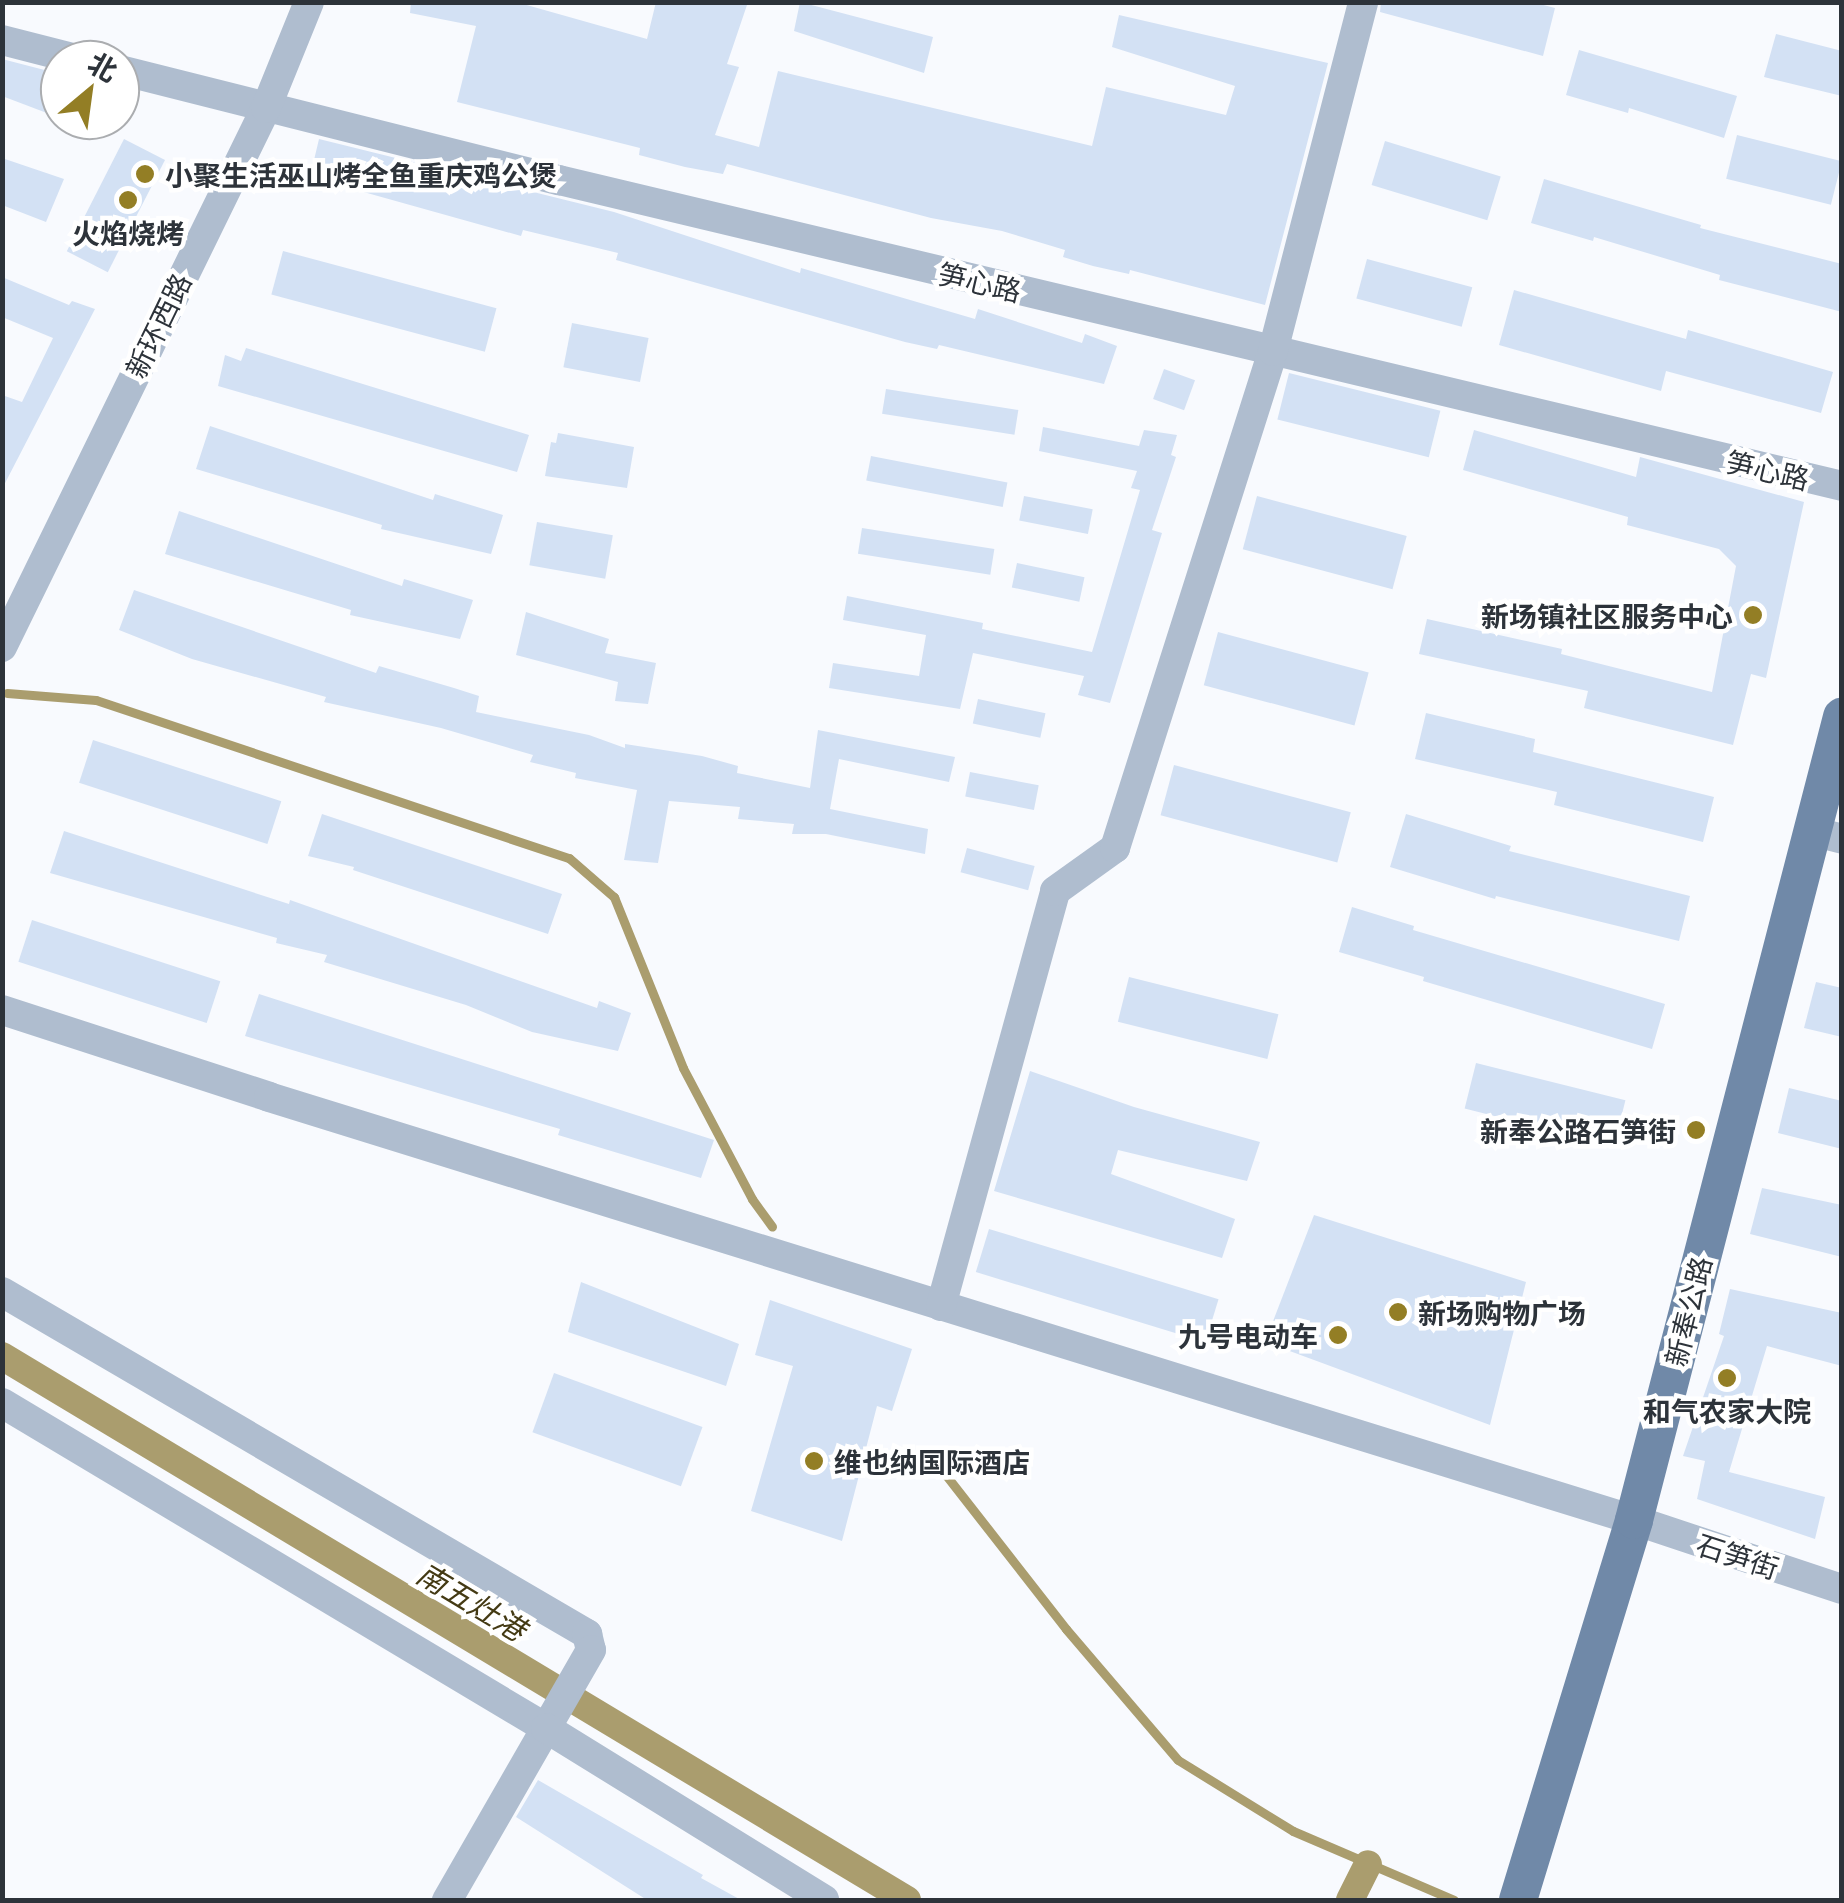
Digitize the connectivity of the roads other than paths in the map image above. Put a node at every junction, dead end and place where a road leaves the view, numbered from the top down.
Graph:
1 (309, 2) edge
2 (1363, 2) edge
3 (2, 40) edge
4 (40, 50) edge
5 (140, 75) edge
6 (266, 108) junction
7 (1273, 351) junction
8 (1842, 486) edge
9 (2, 647) edge
10 (1842, 716) edge
11 (1826, 835) edge
12 (2, 1010) edge
13 (2, 1292) edge
14 (941, 1306) junction
15 (2, 1403) edge
16 (1634, 1520) junction
17 (1842, 1589) edge
18 (546, 1728) junction
19 (447, 1900) edge
20 (824, 1900) edge
21 (1518, 1900) edge

1 - 6 street, 新环西路
2 - 7 street
3 - 4 street
5 - 6 street, 笋心路
6 - 7 street, 笋心路
6 - 9 street, 新环西路
7 - 8 street, 笋心路
7 - 14 street
10 - 11 main road, 新奉公路
11 - 16 main road, 新奉公路
12 - 14 street, 石笋街
13 - 18 street
14 - 16 street, 石笋街
15 - 18 street
16 - 17 street, 石笋街
16 - 21 main road, 新奉公路
18 - 19 street
18 - 20 street

